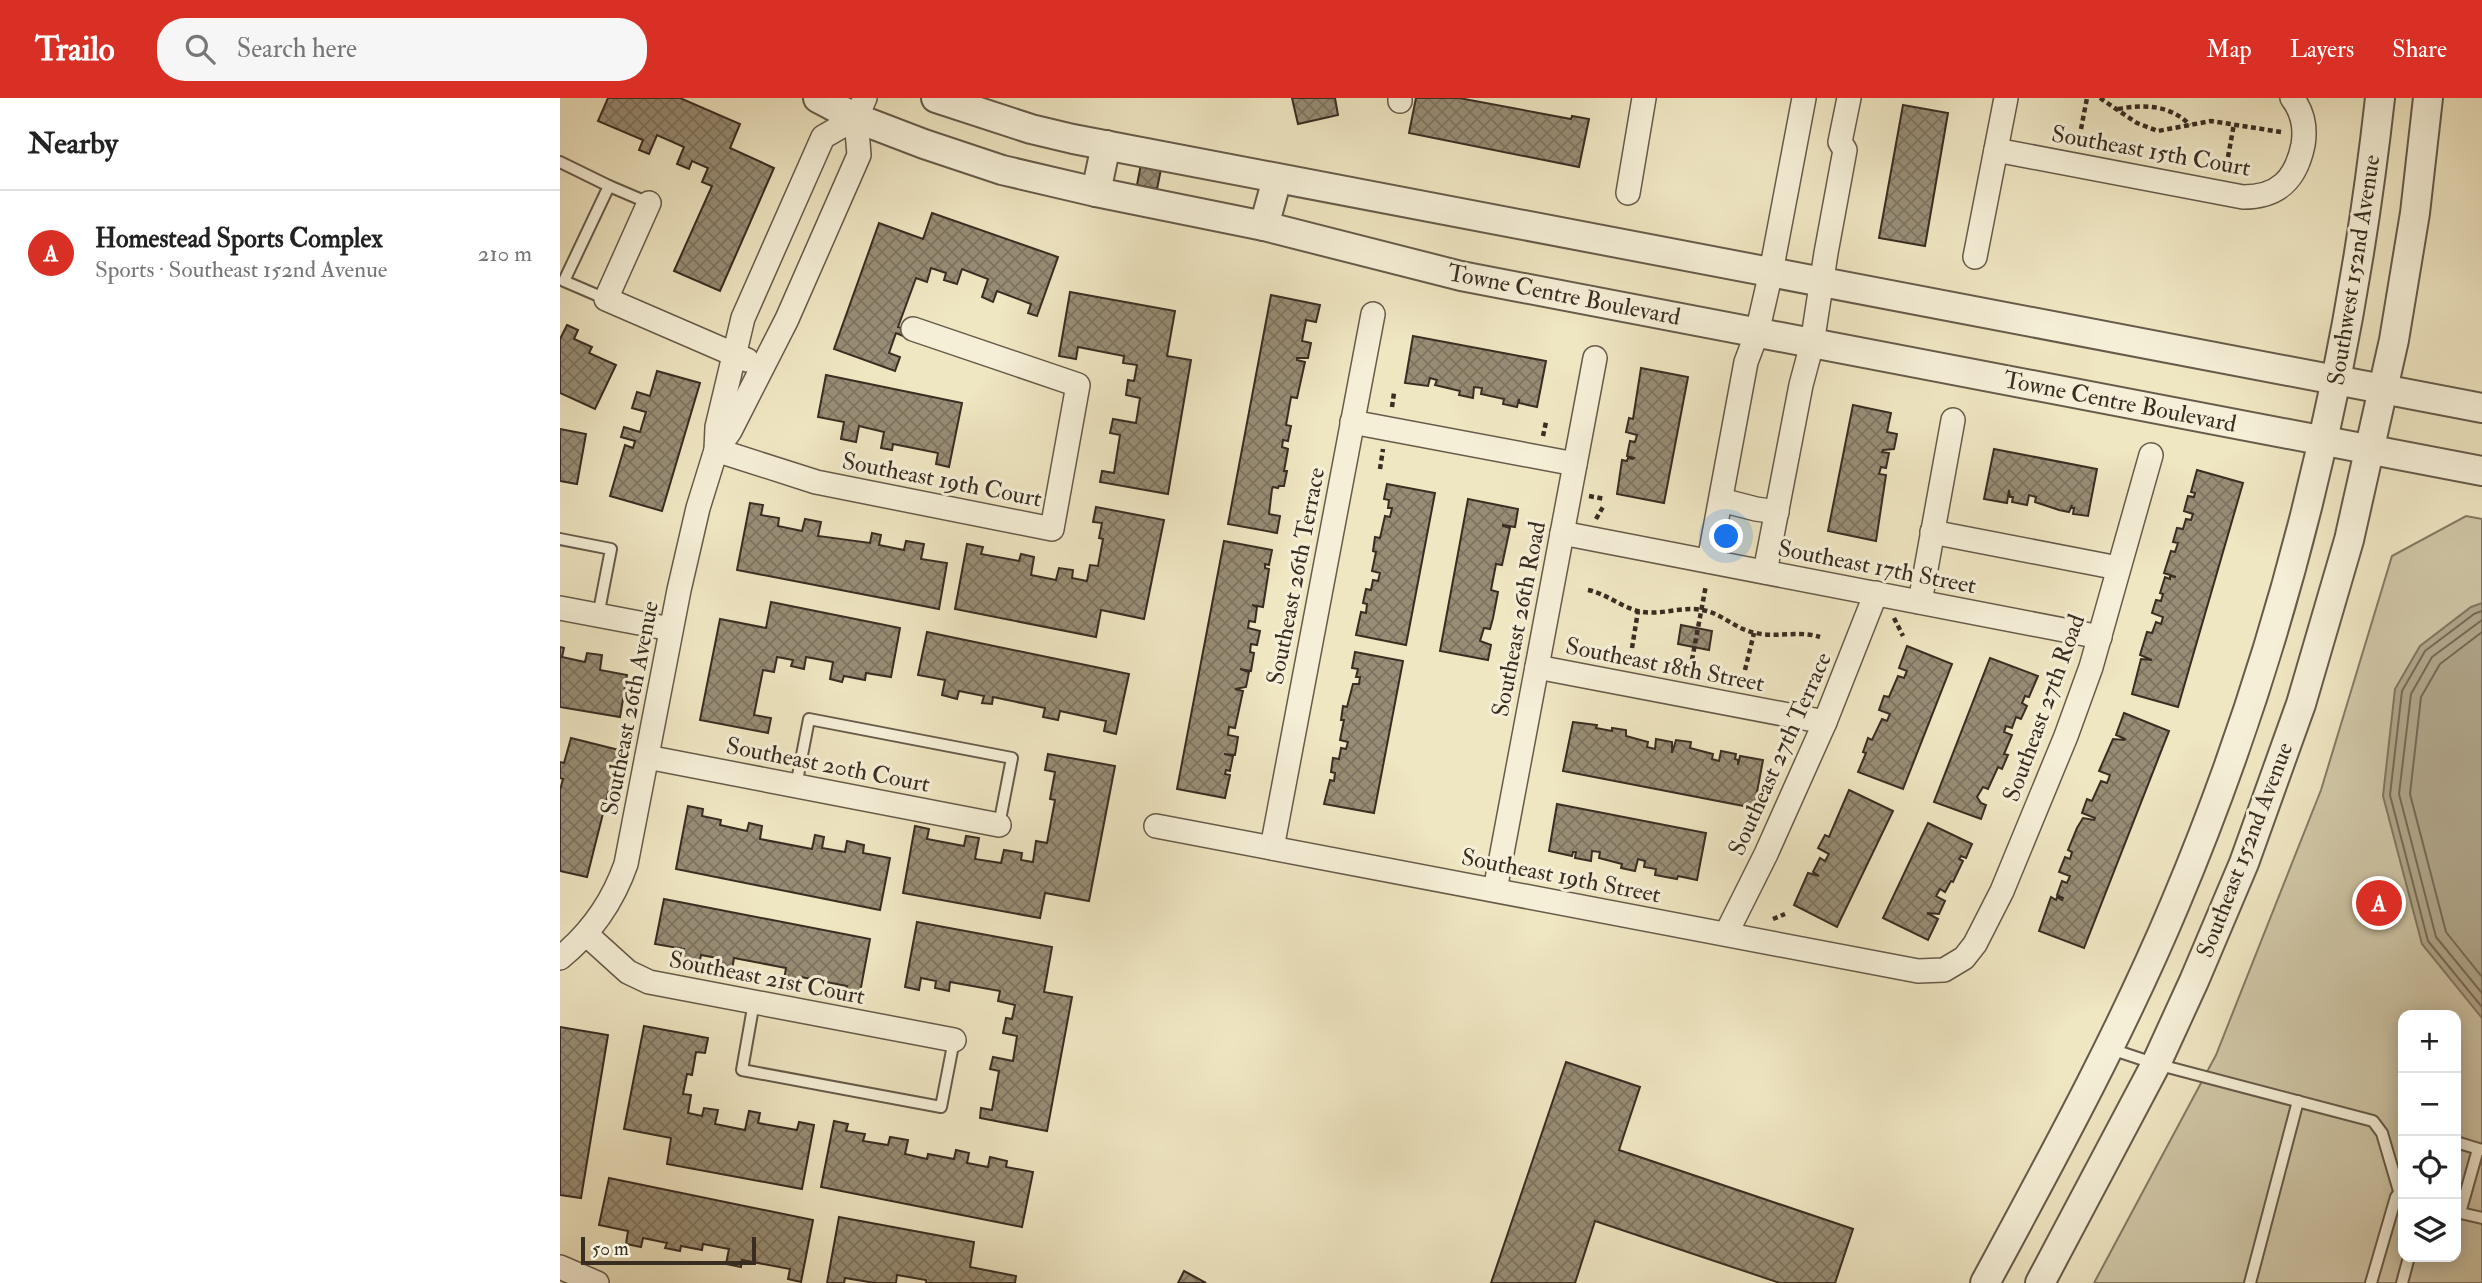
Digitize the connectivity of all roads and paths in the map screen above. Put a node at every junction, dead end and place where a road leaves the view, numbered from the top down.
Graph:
1 (818, 98) edge
2 (936, 98) edge
3 (1644, 98) edge
4 (1804, 98) edge
5 (1849, 98) edge
6 (1865, 98) edge
7 (2006, 98) edge
8 (2087, 98) edge
9 (2100, 98) edge
10 (2158, 98) edge
11 (2292, 98) edge
12 (2380, 98) edge
13 (2428, 98) edge
14 (2157, 107) junction
15 (860, 108) edge
16 (2117, 109) junction
17 (2234, 124) junction
18 (2190, 125) junction
19 (2081, 129) dead end
20 (2281, 132) dead end
21 (1106, 145) junction
22 (1845, 150) junction
23 (1996, 150) junction
24 (2228, 157) dead end
25 (560, 162) edge
26 (1277, 179) junction
27 (609, 186) junction
28 (1096, 192) junction
29 (1628, 193) dead end
30 (649, 203) joint
31 (1265, 226) junction
32 (1975, 257) dead end
33 (1771, 272) junction
34 (1822, 282) junction
35 (606, 299) junction
36 (1373, 314) dead end
37 (913, 329) dead end
38 (1757, 333) junction
39 (1812, 344) junction
40 (734, 355) junction
41 (1595, 358) dead end
42 (763, 367) junction
43 (2336, 380) junction
44 (2382, 390) junction
45 (1394, 393) dead end
46 (2482, 408) edge
47 (1391, 411) dead end
48 (1953, 420) dead end
49 (1352, 422) junction
50 (1546, 422) dead end
51 (1542, 440) dead end
52 (2323, 441) junction
53 (1384, 445) dead end
54 (2369, 449) junction
55 (716, 450) junction
56 (2151, 455) dead end
57 (1575, 464) junction
58 (1380, 469) dead end
59 (2482, 471) edge
60 (1585, 496) dead end
61 (1721, 500) junction
62 (1777, 512) junction
63 (1596, 520) dead end
64 (1932, 532) junction
65 (1562, 533) junction
66 (560, 539) edge
67 (1709, 561) junction
68 (2118, 568) junction
69 (1765, 572) junction
70 (1706, 585) dead end
71 (1588, 590) dead end
72 (1876, 593) junction
73 (1920, 602) junction
74 (560, 608) edge
75 (1701, 610) junction
76 (1639, 611) junction
77 (598, 616) junction
78 (1894, 617) dead end
79 (671, 629) junction
80 (1754, 633) junction
81 (1903, 636) dead end
82 (2100, 636) junction
83 (1820, 637) dead end
84 (1632, 648) dead end
85 (1692, 660) dead end
86 (1537, 667) junction
87 (1745, 670) dead end
88 (1825, 722) junction
89 (648, 757) junction
90 (796, 786) junction
91 (999, 825) joint
92 (1156, 826) dead end
93 (1272, 848) junction
94 (1495, 890) junction
95 (1786, 914) dead end
96 (1772, 920) dead end
97 (586, 934) junction
98 (1726, 934) junction
99 (560, 958) edge
100 (1955, 964) joint
101 (754, 1002) junction
102 (954, 1040) joint
103 (2109, 1048) junction
104 (2156, 1064) junction
105 (2298, 1101) junction
106 (2461, 1143) edge
107 (2480, 1149) edge
108 (2398, 1180) edge
109 (2398, 1198) edge
110 (2461, 1203) edge
111 (2461, 1213) edge
112 (2482, 1218) edge
113 (2408, 1262) edge
114 (560, 1267) edge
115 (597, 1283) edge
116 (1985, 1283) edge
117 (2040, 1283) edge
118 (2250, 1283) edge
119 (2371, 1283) edge
120 (2402, 1283) edge

1 - 15 street, Towne Centre Boulevard
2 - 21 street
3 - 29 street
4 - 33 street
5 - 22 street
6 - 22 street
7 - 23 street
8 - 19 path
9 - 16 path
10 - 14 path
11 - 23 street, Southeast 15th Court
12 - 43 street, Southwest 152nd Avenue
13 - 44 street, Southwest 152nd Avenue
14 - 16 path
14 - 18 path
15 - 28 street, Towne Centre Boulevard
15 - 40 street, Southeast 26th Avenue
15 - 42 street, Southeast 26th Avenue
16 - 18 path
17 - 18 path
17 - 20 path
17 - 24 path
21 - 26 street
21 - 28 street
22 - 34 street
23 - 32 street
25 - 27 lane
26 - 31 street
26 - 33 street
27 - 30 lane
27 - 35 lane
28 - 31 street, Towne Centre Boulevard
30 - 35 street
31 - 38 street, Towne Centre Boulevard
33 - 34 street
33 - 38 street
34 - 39 street
34 - 43 street
35 - 40 street
36 - 49 street, Southeast 26th Terrace
37 - 55 street, Southeast 19th Court
38 - 39 street, Towne Centre Boulevard
38 - 61 street
39 - 52 street, Towne Centre Boulevard
39 - 62 street
40 - 42 street
40 - 55 street, Southeast 26th Avenue
41 - 57 street, Southeast 26th Road
42 - 55 street, Southeast 26th Avenue
43 - 44 street
43 - 52 street, Southwest 152nd Avenue
44 - 46 street
44 - 54 street, Southeast 152nd Avenue
45 - 47 path
48 - 64 street
49 - 57 street
49 - 93 street, Southeast 26th Terrace
50 - 51 path
52 - 54 street, Towne Centre Boulevard
52 - 103 street, Southeast 152nd Avenue
53 - 58 path
54 - 59 street, Towne Centre Boulevard
54 - 104 street, Southeast 152nd Avenue
55 - 79 street, Southeast 26th Avenue
56 - 68 street, Southeast 27th Road
57 - 65 street, Southeast 26th Road
60 - 63 path
61 - 62 street
61 - 67 street
62 - 69 street
64 - 68 street, Southeast 17th Street
64 - 73 street
65 - 67 street, Southeast 17th Street
65 - 86 street, Southeast 26th Road
66 - 77 lane
67 - 69 street, Southeast 17th Street
68 - 82 street, Southeast 27th Road
69 - 72 street, Southeast 17th Street
70 - 75 path
71 - 76 path
72 - 73 street, Southeast 17th Street
72 - 88 street, Southeast 27th Terrace
73 - 82 street, Southeast 17th Street
74 - 77 street
75 - 76 path
75 - 80 path
75 - 85 path
76 - 84 path
77 - 79 street
78 - 81 path
79 - 89 street, Southeast 26th Avenue
80 - 83 path
80 - 87 path
82 - 100 street, Southeast 27th Road
86 - 88 street, Southeast 18th Street
86 - 94 street, Southeast 26th Road
88 - 98 street, Southeast 27th Terrace
89 - 90 street, Southeast 20th Court
89 - 97 street, Southeast 26th Avenue
90 - 91 street, Southeast 20th Court
90 - 91 lane
92 - 93 street, Southeast 19th Street
93 - 94 street, Southeast 19th Street
94 - 98 street, Southeast 19th Street
95 - 96 path
97 - 99 street, Southeast 26th Avenue
97 - 101 street, Southeast 21st Court
98 - 100 street, Southeast 19th Street
101 - 102 street, Southeast 21st Court
101 - 102 lane
103 - 104 lane
103 - 116 street, Southeast 152nd Avenue
104 - 105 lane
104 - 117 street, Southeast 152nd Avenue
105 - 108 lane
105 - 118 lane
106 - 107 lane
107 - 110 lane
109 - 119 lane
111 - 112 lane
113 - 120 lane
114 - 115 street

